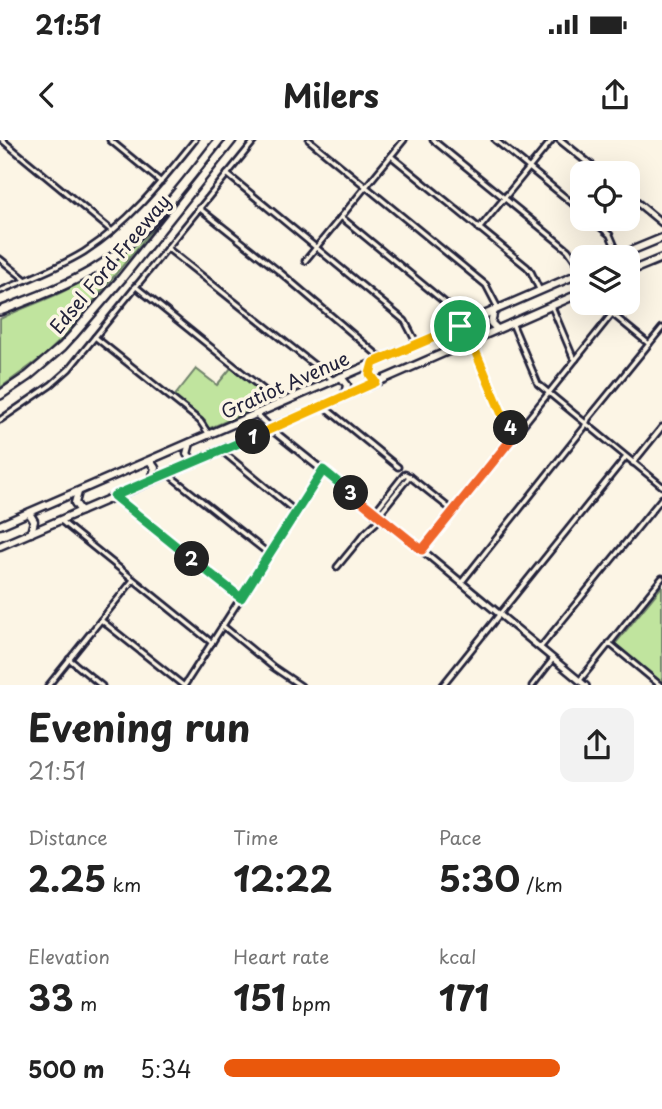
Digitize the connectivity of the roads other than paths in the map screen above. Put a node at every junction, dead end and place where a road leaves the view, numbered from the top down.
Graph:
1 (2, 140) edge
2 (110, 140) edge
3 (195, 140) edge
4 (219, 140) edge
5 (234, 140) edge
6 (255, 140) edge
7 (309, 140) edge
8 (404, 140) edge
9 (433, 140) edge
10 (495, 140) edge
11 (552, 140) edge
12 (560, 140) edge
13 (391, 156) junction
14 (586, 161) edge
15 (528, 168) junction
16 (227, 174) junction
17 (161, 182) junction
18 (366, 186) junction
19 (504, 198) junction
20 (570, 202) edge
21 (640, 205) edge
22 (199, 208) junction
23 (341, 217) junction
24 (662, 223) edge
25 (479, 229) junction
26 (112, 231) junction
27 (662, 238) edge
28 (167, 247) junction
29 (316, 247) junction
30 (640, 248) edge
31 (570, 253) edge
32 (662, 258) edge
33 (0, 259) edge
34 (305, 261) dead end
35 (640, 267) edge
36 (570, 278) edge
37 (26, 280) junction
38 (135, 286) junction
39 (0, 291) edge
40 (540, 291) junction
41 (570, 298) edge
42 (551, 306) junction
43 (496, 309) junction
44 (0, 311) edge
45 (611, 315) edge
46 (613, 315) edge
47 (512, 323) junction
48 (463, 324) junction
49 (662, 328) edge
50 (497, 329) junction
51 (95, 337) junction
52 (471, 341) junction
53 (417, 344) junction
54 (649, 344) junction
55 (383, 359) junction
56 (576, 359) junction
57 (373, 363) junction
58 (337, 379) junction
59 (376, 382) junction
60 (548, 393) junction
61 (345, 396) junction
62 (0, 397) edge
63 (280, 403) junction
64 (324, 404) junction
65 (256, 414) junction
66 (0, 421) edge
67 (586, 424) junction
68 (662, 427) edge
69 (272, 429) junction
70 (517, 432) junction
71 (208, 435) junction
72 (190, 443) junction
73 (221, 450) junction
74 (626, 457) junction
75 (150, 461) junction
76 (194, 462) junction
77 (634, 463) junction
78 (398, 467) dead end
79 (323, 470) junction
80 (169, 473) junction
81 (152, 480) junction
82 (662, 486) edge
83 (78, 492) junction
84 (114, 496) junction
85 (662, 498) edge
86 (81, 511) junction
87 (453, 511) junction
88 (296, 512) junction
89 (29, 513) junction
90 (375, 514) junction
91 (381, 518) junction
92 (61, 520) junction
93 (0, 525) edge
94 (31, 533) junction
95 (0, 546) edge
96 (422, 550) junction
97 (269, 554) junction
98 (337, 567) dead end
99 (662, 578) edge
100 (133, 580) junction
101 (461, 583) junction
102 (657, 585) junction
103 (662, 589) edge
104 (241, 598) junction
105 (499, 614) junction
106 (100, 620) junction
107 (223, 626) junction
108 (212, 643) junction
109 (609, 643) junction
110 (540, 648) junction
111 (69, 659) junction
112 (553, 659) junction
113 (580, 681) junction
114 (48, 685) edge
115 (102, 685) edge
116 (184, 685) edge
117 (301, 685) edge
118 (442, 685) edge
119 (532, 685) edge
120 (586, 685) edge
121 (661, 685) edge

1 - 26 street
2 - 17 street
3 - 17 street
4 - 44 highway, Edsel Ford Freeway
5 - 62 highway, Edsel Ford Freeway
6 - 16 street
7 - 18 street
8 - 13 street
9 - 19 street
10 - 15 street
11 - 15 street
12 - 14 street
13 - 18 street
13 - 25 street
15 - 19 street
15 - 20 street
16 - 22 street
16 - 29 street
17 - 26 street
18 - 23 street
18 - 43 street
19 - 25 street
19 - 31 street
21 - 24 street
22 - 28 street
22 - 55 street
23 - 29 street
23 - 48 street
25 - 40 street
26 - 37 street
27 - 30 main road
28 - 38 street
28 - 58 street
29 - 34 street
29 - 53 street
32 - 35 main road
33 - 37 street
36 - 40 main road, Gratiot Avenue
37 - 39 street
38 - 51 street
38 - 63 street
40 - 43 main road, Gratiot Avenue
41 - 42 main road, Gratiot Avenue
42 - 47 main road, Gratiot Avenue
42 - 56 street
43 - 48 main road, Gratiot Avenue
43 - 50 main road
45 - 56 street
46 - 54 street
47 - 50 main road, Gratiot Avenue
47 - 60 street
48 - 52 main road
48 - 53 main road, Gratiot Avenue
49 - 54 street
50 - 52 main road, Gratiot Avenue
51 - 66 street
51 - 71 street
52 - 59 main road, Gratiot Avenue
52 - 70 street
53 - 55 main road, Gratiot Avenue
54 - 67 street
55 - 57 main road, Gratiot Avenue
56 - 60 street
57 - 58 main road, Gratiot Avenue
57 - 59 main road
58 - 61 main road
58 - 63 main road, Gratiot Avenue
59 - 61 main road, Gratiot Avenue
60 - 67 street
60 - 70 street
61 - 64 main road, Gratiot Avenue
63 - 65 main road, Gratiot Avenue
64 - 69 main road, Gratiot Avenue
64 - 78 street
65 - 69 street
65 - 71 main road, Gratiot Avenue
67 - 74 street
67 - 101 street
68 - 77 street
69 - 73 main road, Gratiot Avenue
69 - 79 street
70 - 87 street
71 - 72 main road, Gratiot Avenue
72 - 75 main road, Gratiot Avenue
72 - 76 main road
73 - 76 main road, Gratiot Avenue
73 - 88 street
74 - 77 street
74 - 105 street
75 - 81 main road
75 - 83 main road, Gratiot Avenue
76 - 80 main road, Gratiot Avenue
77 - 82 street
79 - 88 street
79 - 90 street
80 - 81 main road, Gratiot Avenue
80 - 97 street
81 - 84 main road, Gratiot Avenue
83 - 86 main road
83 - 89 main road, Gratiot Avenue
84 - 86 main road, Gratiot Avenue
84 - 104 street
85 - 110 street
86 - 92 main road, Gratiot Avenue
87 - 90 street
87 - 96 street
88 - 97 street
89 - 93 main road, Gratiot Avenue
89 - 94 main road
90 - 91 street
91 - 96 street
91 - 98 street
92 - 94 main road, Gratiot Avenue
92 - 100 street
94 - 95 main road, Gratiot Avenue
96 - 101 street
97 - 104 street
99 - 102 street
100 - 106 street
100 - 108 street
101 - 105 street
102 - 103 street
102 - 109 street
104 - 107 street
105 - 110 street
105 - 118 street
106 - 111 street
106 - 116 street
107 - 108 street
107 - 117 street
108 - 116 street
109 - 113 street
109 - 121 street
110 - 112 street
111 - 114 street
111 - 115 street
112 - 113 street
112 - 119 street
113 - 120 street

